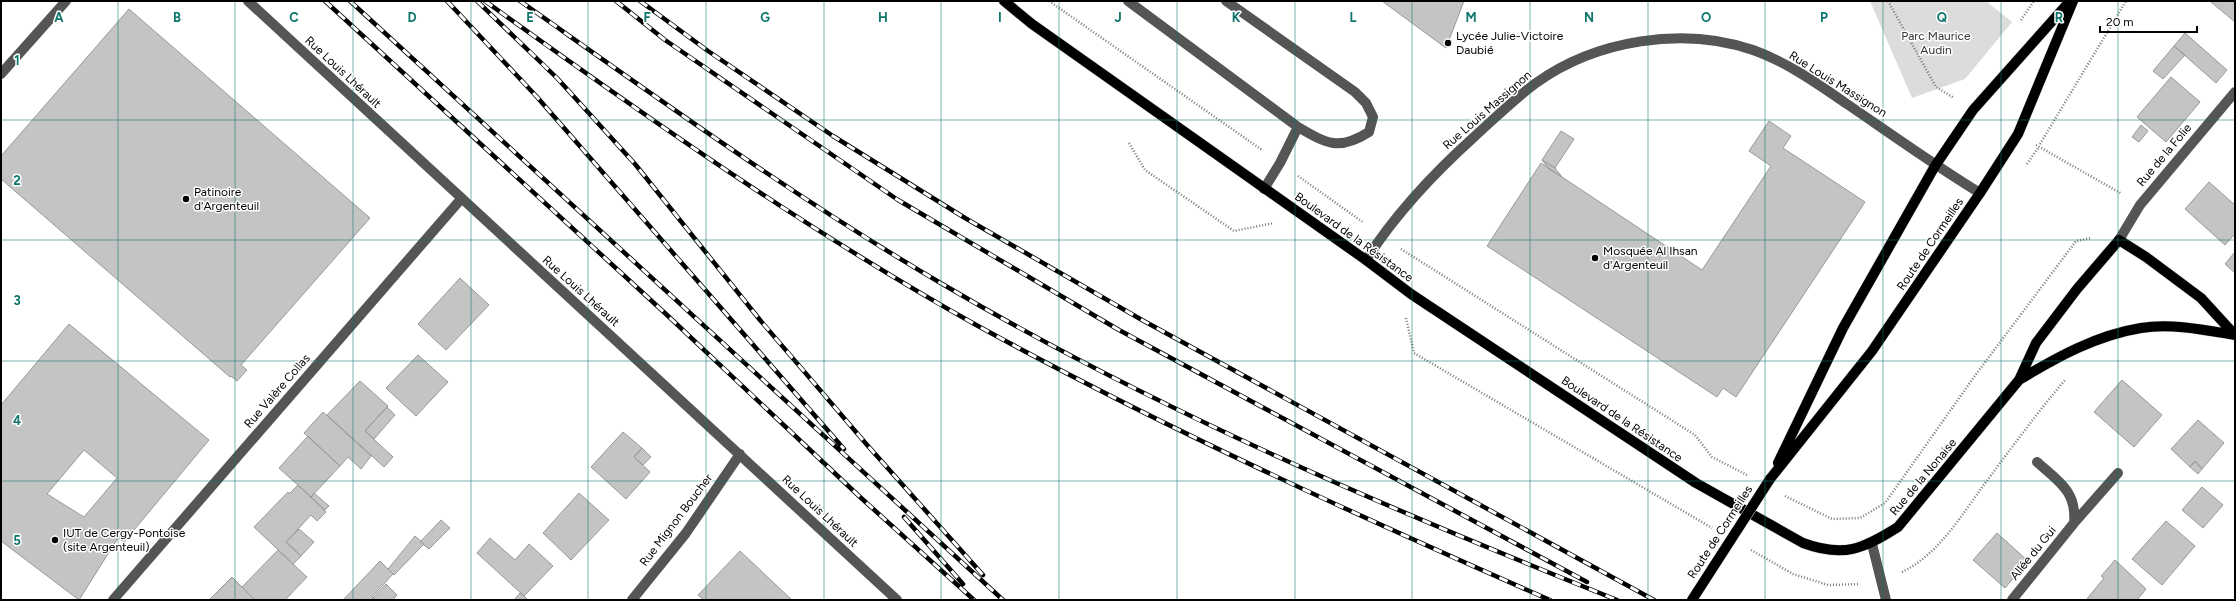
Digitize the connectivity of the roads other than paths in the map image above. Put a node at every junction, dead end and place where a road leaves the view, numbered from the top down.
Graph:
1 (66, 1) edge
2 (248, 1) edge
3 (1004, 1) edge
4 (1128, 1) edge
5 (1226, 1) edge
6 (2070, 1) edge
7 (2073, 1) edge
8 (1, 74) edge
9 (2235, 92) edge
10 (1298, 127) junction
11 (1935, 166) junction
12 (1264, 189) junction
13 (1980, 193) junction
14 (461, 199) junction
15 (2119, 240) junction
16 (1366, 260) junction
17 (2235, 335) edge
18 (2019, 380) junction
19 (740, 454) junction
20 (2037, 462) dead end
21 (2118, 473) dead end
22 (1770, 479) junction
23 (1696, 484) joint
24 (2074, 523) junction
25 (1872, 544) junction
26 (113, 600) edge
27 (632, 600) edge
28 (897, 600) edge
29 (1692, 600) edge
30 (1886, 600) edge
31 (2012, 600) edge

1 - 8 street
2 - 14 street, Rue Louis Lhérault
3 - 12 main road, Boulevard de la Résistance
4 - 10 street
5 - 10 street
6 - 11 main road, Route de Cormeilles
7 - 13 main road, Route de Cormeilles
9 - 15 street, Rue de la Folie
10 - 12 street
11 - 13 street, Rue Louis Massignon
11 - 16 street, Rue Louis Massignon
11 - 22 main road, Route de Cormeilles
12 - 16 main road, Boulevard de la Résistance
13 - 22 main road, Route de Cormeilles
14 - 19 street, Rue Louis Lhérault
14 - 26 street, Rue Valère Collas
15 - 17 main road, Rue de la Nonaise
15 - 18 main road, Rue de la Nonaise
16 - 23 main road, Boulevard de la Résistance
17 - 18 main road, Rue de la Nonaise
18 - 25 main road, Rue de la Nonaise
19 - 27 street, Rue Mignon Boucher
19 - 28 street, Rue Louis Lhérault
20 - 24 street, Allée du Gui
21 - 24 street, Allée du Gui
22 - 29 main road, Route de Cormeilles, bridge
23 - 25 main road, Rue de la Nonaise
24 - 31 street, Allée du Gui
25 - 30 street

